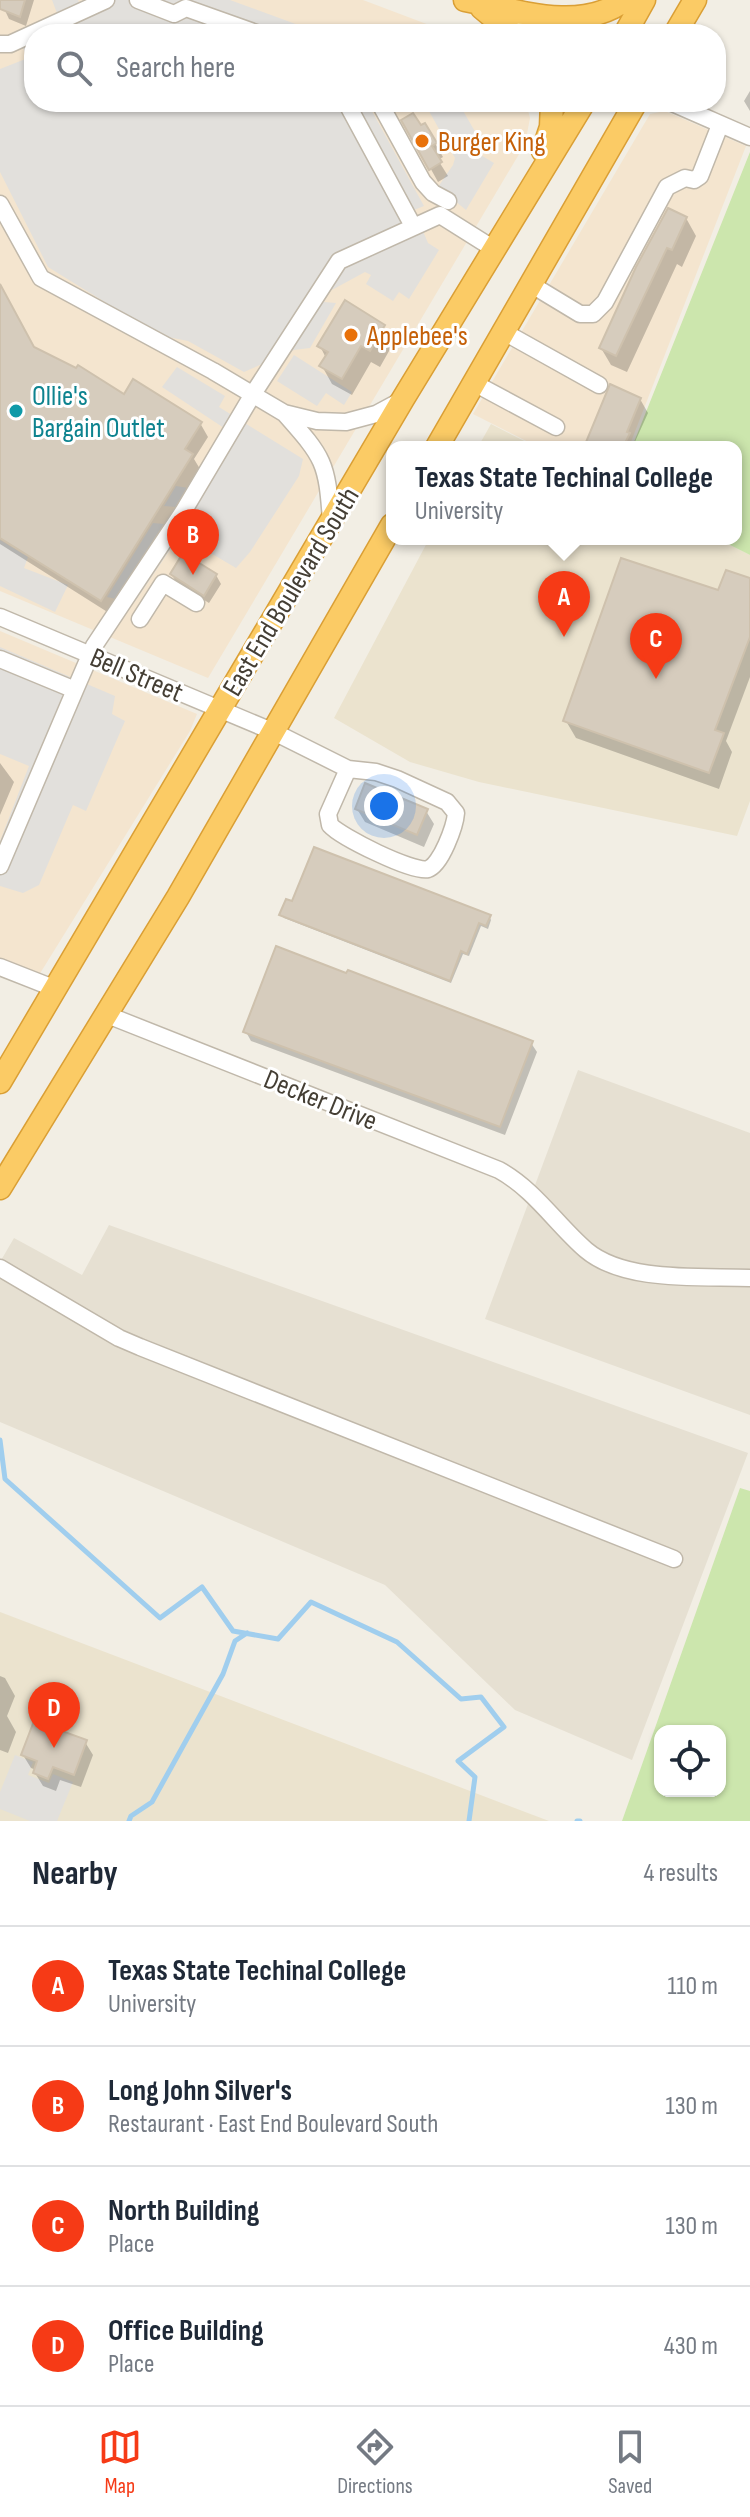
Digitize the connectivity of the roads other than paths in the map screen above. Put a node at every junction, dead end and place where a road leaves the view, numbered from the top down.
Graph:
1 (106, 0) edge
2 (138, 0) edge
3 (625, 0) edge
4 (644, 0) edge
5 (695, 0) edge
6 (470, 3) edge
7 (54, 24) edge
8 (231, 24) edge
9 (499, 24) edge
10 (515, 24) edge
11 (631, 24) edge
12 (681, 24) edge
13 (24, 38) edge
14 (0, 44) edge
15 (351, 112) edge
16 (384, 112) edge
17 (552, 112) edge
18 (578, 112) edge
19 (630, 112) edge
20 (692, 112) edge
21 (720, 125) junction
22 (750, 137) edge
23 (528, 191) junction
24 (448, 201) dead end
25 (0, 204) edge
26 (413, 226) junction
27 (494, 249) junction
28 (532, 285) junction
29 (504, 332) junction
30 (474, 383) junction
31 (599, 385) dead end
32 (253, 394) junction
33 (403, 399) junction
34 (284, 413) junction
35 (556, 427) dead end
36 (440, 441) edge
37 (331, 521) junction
38 (386, 536) edge
39 (196, 603) dead end
40 (0, 617) edge
41 (140, 619) dead end
42 (91, 654) junction
43 (0, 659) edge
44 (75, 690) junction
45 (220, 708) junction
46 (274, 732) junction
47 (348, 769) junction
48 (0, 866) edge
49 (0, 967) edge
50 (56, 989) junction
51 (105, 1014) junction
52 (0, 1082) edge
53 (0, 1188) edge
54 (0, 1268) edge
55 (750, 1278) edge
56 (674, 1559) dead end

1 - 7 street
2 - 8 street
3 - 6 highway
4 - 11 highway
5 - 12 highway
6 - 9 highway
6 - 10 main road
13 - 14 street
15 - 26 street
16 - 24 street
17 - 23 highway
18 - 23 highway, East End Boulevard South
19 - 28 highway
20 - 21 street
21 - 22 street
21 - 28 street
23 - 27 highway, East End Boulevard South
25 - 32 street
26 - 27 street
26 - 32 street
27 - 33 highway, East End Boulevard South
28 - 29 highway
29 - 30 highway
29 - 31 street
30 - 35 street
30 - 36 highway
32 - 34 street
32 - 42 street
33 - 34 street
33 - 37 highway, East End Boulevard South
34 - 37 street
37 - 45 highway, East End Boulevard South
38 - 46 highway, East End Boulevard South
39 - 41 street
40 - 42 street, Bell Street
42 - 44 street
42 - 45 street, Bell Street
43 - 44 street
44 - 48 street
45 - 46 street, Bell Street
45 - 50 highway, East End Boulevard South
46 - 47 street, Bell Street
46 - 51 highway, East End Boulevard South
47 - 47 street, Bell Street
49 - 50 street
50 - 52 highway, East End Boulevard South
51 - 53 highway, East End Boulevard South
51 - 55 street, Decker Drive
54 - 56 street

